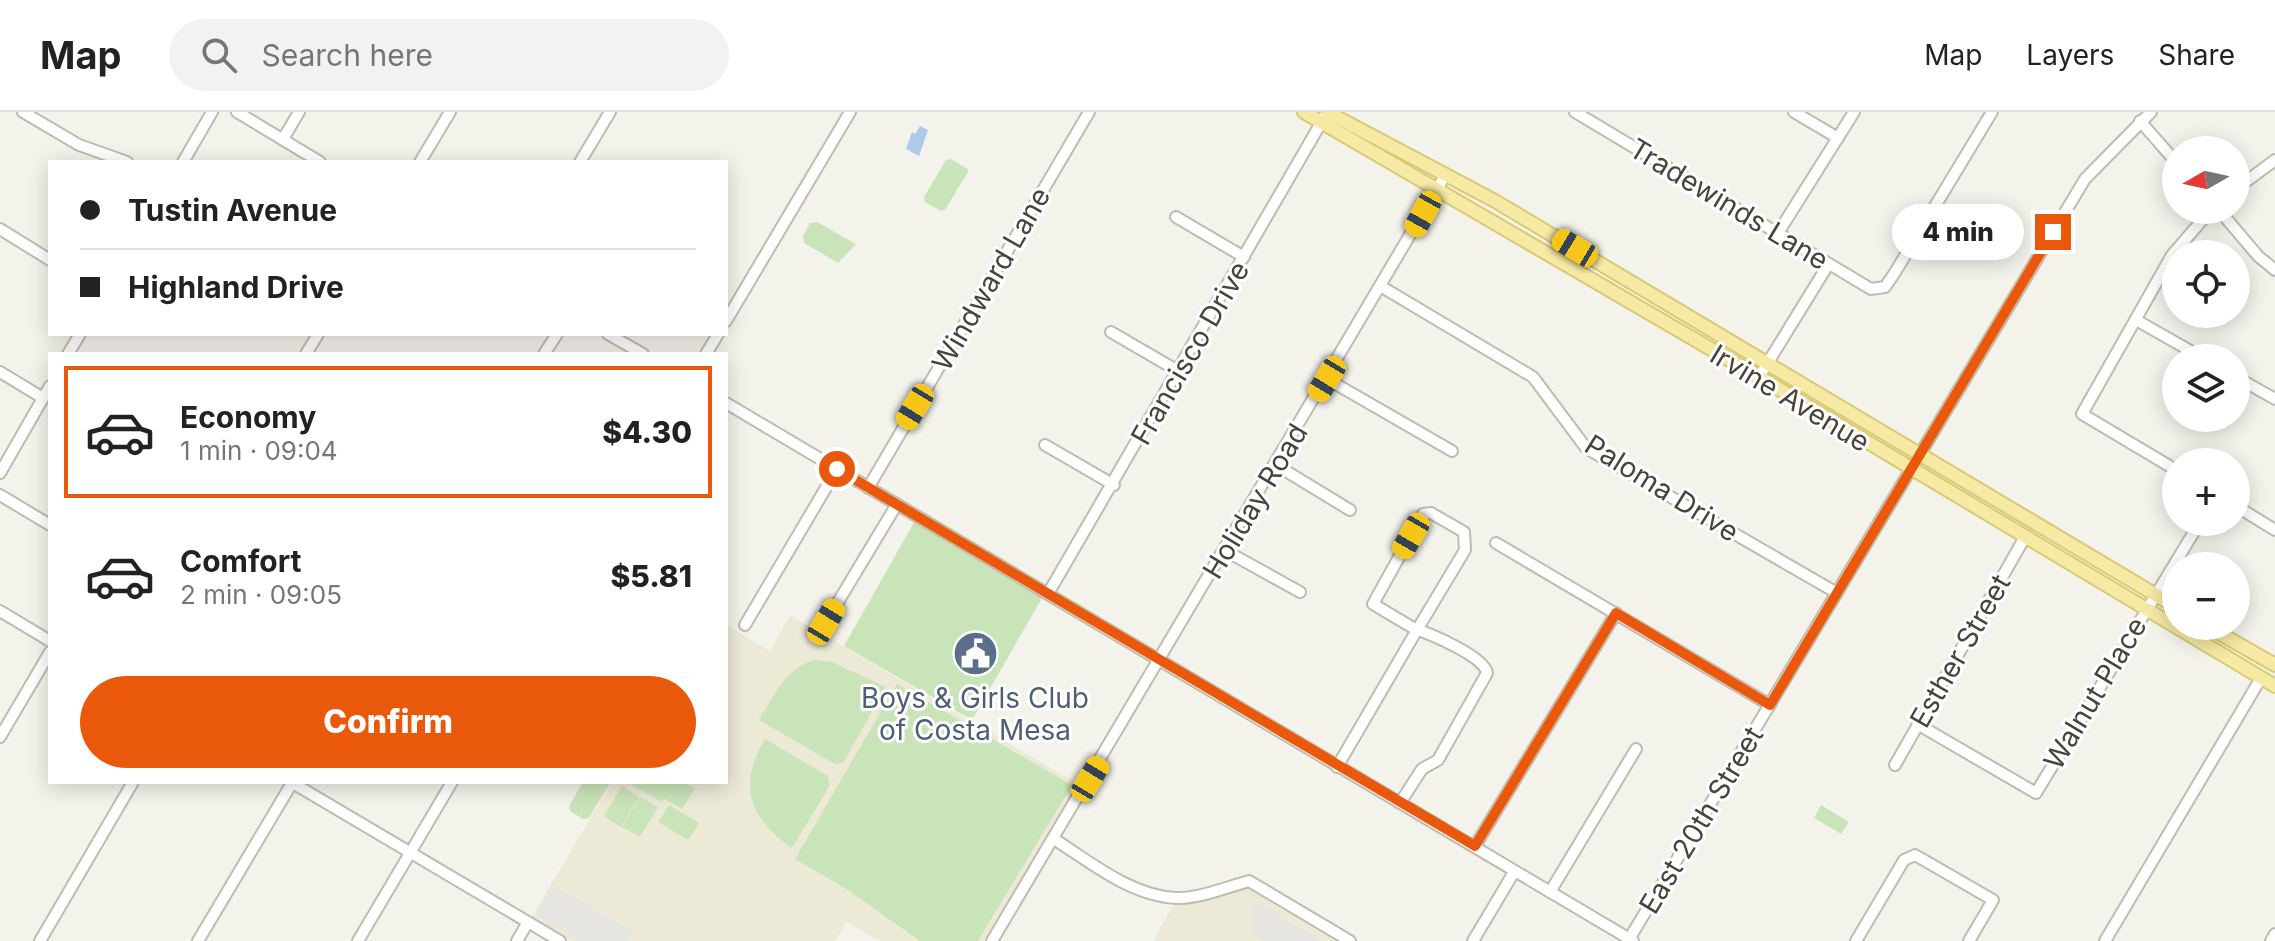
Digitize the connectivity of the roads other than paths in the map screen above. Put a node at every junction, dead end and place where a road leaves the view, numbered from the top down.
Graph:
1 (23, 112) edge
2 (212, 112) edge
3 (237, 112) edge
4 (299, 112) edge
5 (450, 112) edge
6 (610, 112) edge
7 (850, 112) edge
8 (1089, 112) edge
9 (1304, 112) edge
10 (1575, 112) edge
11 (1794, 112) edge
12 (1854, 112) edge
13 (1992, 112) edge
14 (2151, 112) edge
15 (1324, 117) edge
16 (2140, 121) junction
17 (1838, 138) junction
18 (283, 139) junction
19 (2162, 146) edge
20 (121, 160) edge
21 (184, 160) edge
22 (317, 160) edge
23 (421, 160) edge
24 (581, 160) edge
25 (2275, 160) edge
26 (1446, 174) junction
27 (2250, 179) edge
28 (1437, 190) junction
29 (1176, 217) dead end
30 (2199, 224) edge
31 (2231, 224) edge
32 (0, 229) edge
33 (1778, 233) junction
34 (1244, 257) junction
35 (48, 259) edge
36 (1828, 265) junction
37 (2275, 270) edge
38 (1382, 287) junction
39 (728, 318) edge
40 (2136, 320) junction
41 (1111, 332) dead end
42 (612, 336) edge
43 (2178, 344) edge
44 (640, 352) edge
45 (1770, 362) junction
46 (1178, 371) junction
47 (0, 372) edge
48 (1759, 377) junction
49 (1327, 379) junction
50 (2250, 385) edge
51 (48, 389) edge
52 (43, 398) junction
53 (2275, 399) edge
54 (728, 404) edge
55 (1045, 445) dead end
56 (1452, 451) dead end
57 (1922, 453) junction
58 (2162, 462) edge
59 (1276, 465) junction
60 (837, 469) junction
61 (1912, 471) junction
62 (0, 473) edge
63 (1114, 485) junction
64 (868, 488) junction
65 (0, 495) edge
66 (897, 504) junction
67 (1350, 510) dead end
68 (2250, 515) edge
69 (48, 524) edge
70 (2275, 530) edge
71 (2191, 536) edge
72 (2025, 537) junction
73 (1496, 543) dead end
74 (1226, 551) junction
75 (1049, 592) junction
76 (1300, 592) dead end
77 (1837, 593) junction
78 (2155, 594) junction
79 (2162, 598) edge
80 (2145, 610) junction
81 (0, 611) edge
82 (1616, 613) junction
83 (826, 622) dead end
84 (745, 625) dead end
85 (1416, 633) junction
86 (48, 640) edge
87 (2231, 640) edge
88 (48, 655) edge
89 (1160, 661) junction
90 (2275, 665) edge
91 (2261, 678) junction
92 (2275, 686) edge
93 (1770, 705) junction
94 (1919, 725) junction
95 (0, 737) edge
96 (1636, 749) dead end
97 (1895, 765) dead end
98 (1337, 767) junction
99 (132, 784) edge
100 (290, 784) edge
101 (294, 784) edge
102 (451, 784) edge
103 (1400, 803) junction
104 (1054, 839) junction
105 (1475, 846) junction
106 (410, 852) junction
107 (1514, 872) junction
108 (1550, 892) junction
109 (528, 922) junction
110 (2275, 934) edge
111 (1630, 940) edge
112 (40, 941) edge
113 (198, 941) edge
114 (358, 941) edge
115 (517, 941) edge
116 (560, 941) edge
117 (992, 941) edge
118 (1350, 941) edge
119 (1473, 941) edge
120 (1856, 941) edge
121 (1969, 941) edge
122 (2105, 941) edge
123 (2271, 941) edge

1 - 20 street
2 - 21 street
3 - 18 street
4 - 18 street
5 - 23 street
6 - 24 street
7 - 39 street
8 - 64 street, Windward Lane
9 - 15 main road, Irvine Avenue
10 - 33 street, Tradewinds Lane
11 - 17 street
12 - 17 street
13 - 36 street, Tradewinds Lane
14 - 16 street, East 20th Street
15 - 26 main road, Irvine Avenue
15 - 28 main road, Irvine Avenue
15 - 34 street, Francisco Drive
16 - 19 street
16 - 57 street, East 20th Street
17 - 33 street
18 - 22 street
25 - 27 street
26 - 28 street, Holiday Road
26 - 45 main road, Irvine Avenue
28 - 38 street, Holiday Road
28 - 48 main road, Irvine Avenue
29 - 34 street
30 - 40 street
31 - 37 street
32 - 35 street
33 - 36 street, Tradewinds Lane
34 - 46 street, Francisco Drive
36 - 45 street
38 - 49 street, Holiday Road
38 - 77 street, Paloma Drive
40 - 43 street
40 - 58 street
41 - 46 street
42 - 44 street
45 - 48 street
45 - 57 main road, Irvine Avenue
46 - 63 street, Francisco Drive
47 - 52 street
48 - 61 main road, Irvine Avenue
49 - 56 street
49 - 59 street, Holiday Road
50 - 53 street
51 - 52 street
52 - 62 street
54 - 60 street
55 - 63 street
57 - 61 street, East 20th Street
57 - 78 main road, Irvine Avenue
59 - 67 street
59 - 74 street, Holiday Road
60 - 64 street
60 - 84 street
61 - 72 main road, Irvine Avenue
61 - 77 street, East 20th Street
63 - 75 street, Francisco Drive
64 - 66 street
65 - 69 street
66 - 75 street
66 - 83 street
68 - 70 street
71 - 78 street, Walnut Place
72 - 80 main road, Irvine Avenue
72 - 94 street, Esther Street
73 - 82 street
74 - 76 street
74 - 89 street, Holiday Road
75 - 89 street
77 - 93 street, East 20th Street
78 - 79 main road, Irvine Avenue
78 - 80 street, Walnut Place
80 - 91 main road, Irvine Avenue
80 - 94 street, Walnut Place
81 - 86 street
82 - 93 street
82 - 105 street
85 - 85 street
85 - 98 street
85 - 103 street
87 - 90 main road
88 - 95 street
89 - 98 street
89 - 104 street, Holiday Road
91 - 92 main road, Irvine Avenue
91 - 122 street
93 - 111 street, East 20th Street
94 - 97 street, Esther Street
96 - 108 street
98 - 103 street
99 - 112 street
100 - 113 street
101 - 106 street
102 - 106 street
103 - 105 street
104 - 117 street, Holiday Road
104 - 118 street
105 - 107 street
106 - 109 street
106 - 114 street
107 - 108 street
107 - 119 street
108 - 111 street
109 - 115 street
109 - 116 street
110 - 123 street
120 - 121 street

